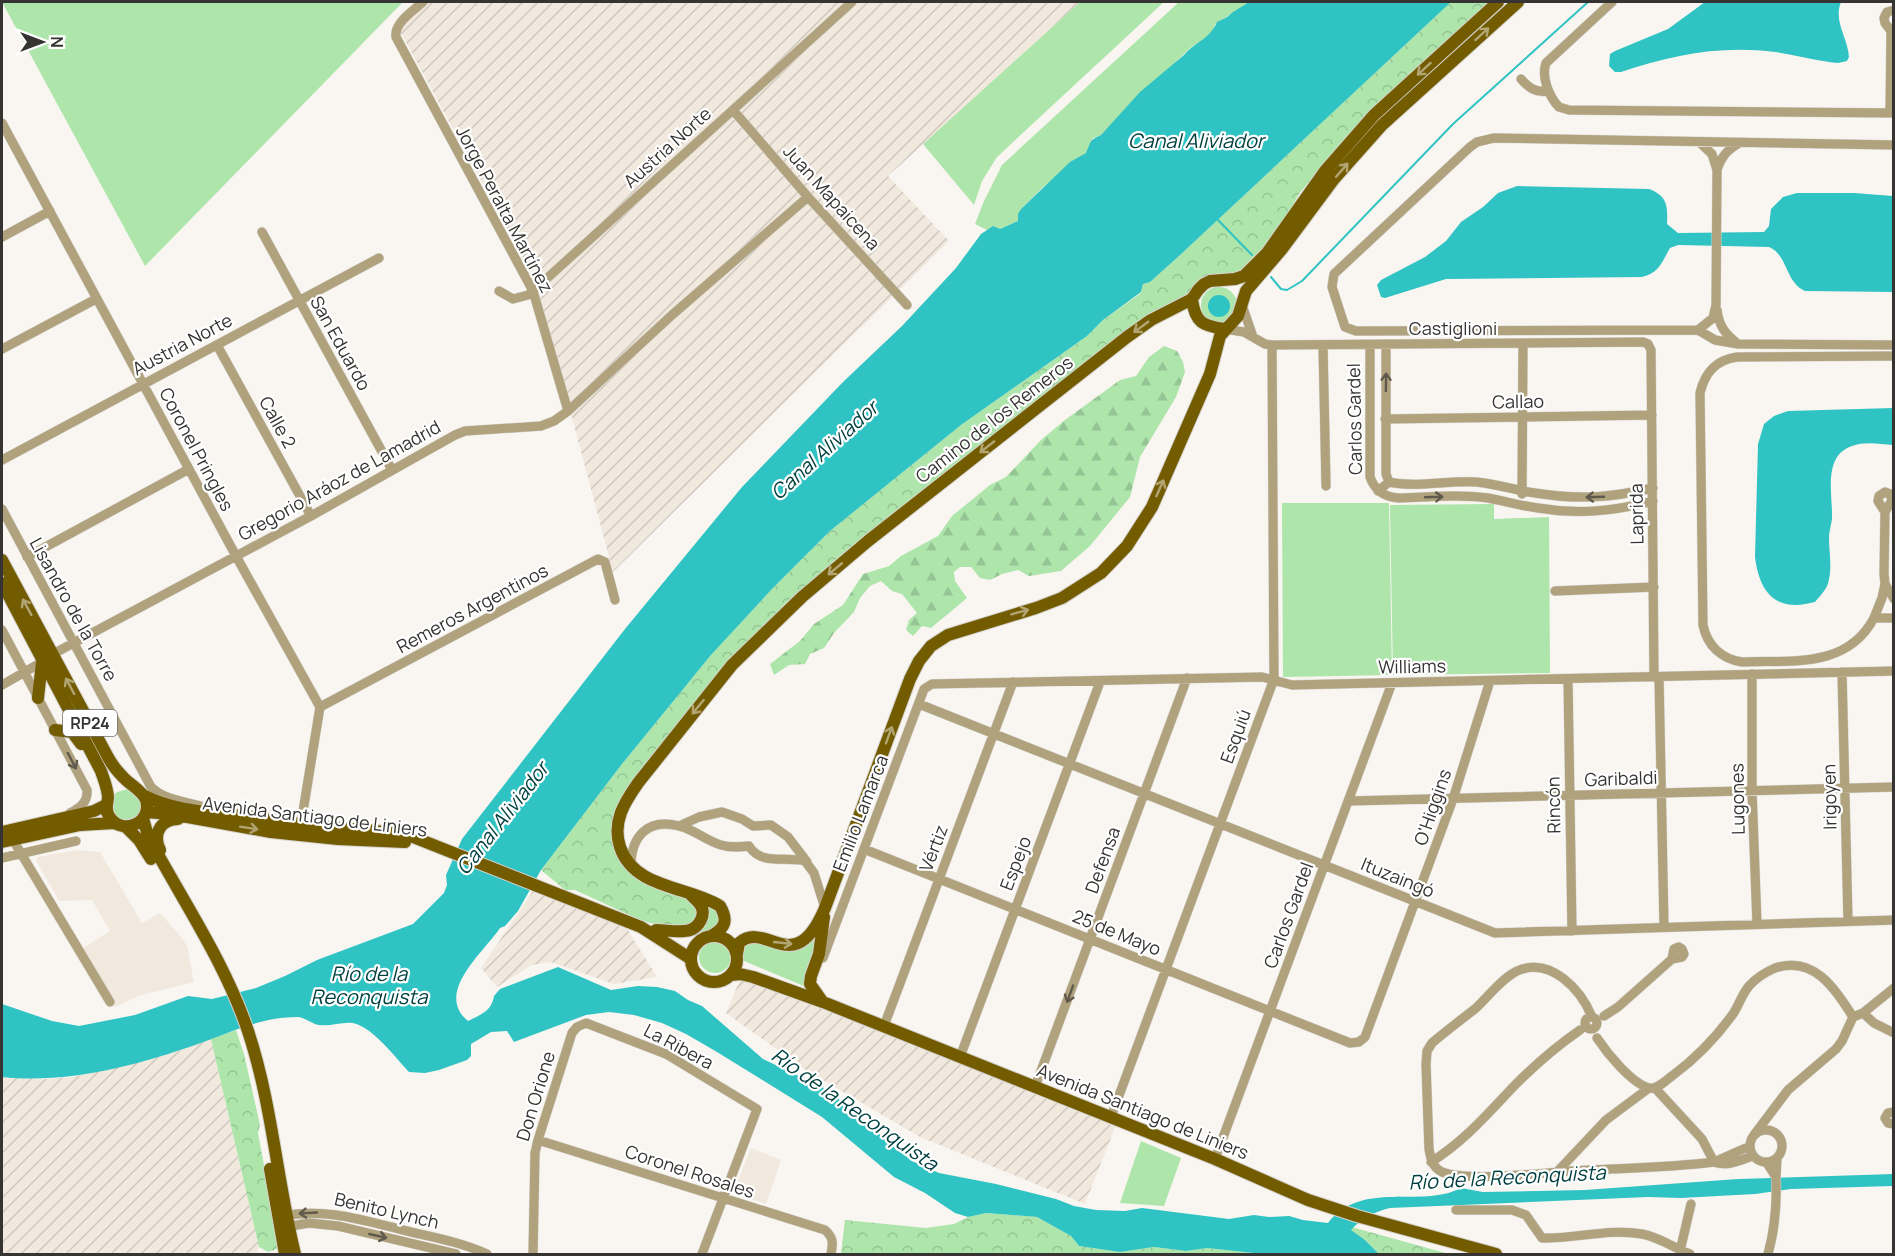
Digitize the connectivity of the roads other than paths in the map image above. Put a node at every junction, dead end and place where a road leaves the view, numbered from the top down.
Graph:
1 (423, 2) edge
2 (852, 2) edge
3 (1498, 2) edge
4 (1518, 2) edge
5 (1612, 2) edge
6 (1893, 10) edge
7 (1892, 30) edge
8 (1521, 79) dead end
9 (1548, 91) junction
10 (733, 110) junction
11 (1892, 113) edge
12 (2, 124) edge
13 (1699, 142) junction
14 (1739, 143) junction
15 (1893, 145) edge
16 (1716, 171) junction
17 (808, 196) junction
18 (50, 211) junction
19 (262, 232) dead end
20 (2, 237) edge
21 (379, 258) dead end
22 (1218, 280) junction
23 (499, 291) dead end
24 (533, 291) junction
25 (96, 299) junction
26 (299, 300) junction
27 (1192, 300) junction
28 (907, 305) dead end
29 (1242, 305) junction
30 (1716, 305) junction
31 (1225, 329) junction
32 (1698, 330) junction
33 (1253, 337) junction
34 (1523, 344) junction
35 (1738, 344) junction
36 (217, 345) junction
37 (1272, 345) junction
38 (1323, 345) junction
39 (1370, 345) junction
40 (1386, 345) junction
41 (1893, 345) edge
42 (2, 349) edge
43 (1651, 350) joint
44 (1893, 356) edge
45 (143, 384) junction
46 (568, 411) junction
47 (1652, 414) junction
48 (1523, 418) junction
49 (1385, 419) junction
50 (2, 460) edge
51 (189, 469) junction
52 (392, 470) junction
53 (1389, 482) junction
54 (1326, 486) dead end
55 (1653, 488) junction
56 (1378, 490) junction
57 (1523, 491) junction
58 (1653, 501) junction
59 (1519, 505) junction
60 (2, 509) edge
61 (1885, 512) dead end
62 (310, 516) junction
63 (236, 556) junction
64 (27, 557) junction
65 (2, 560) edge
66 (2, 584) edge
67 (1885, 584) junction
68 (1653, 587) junction
69 (1555, 591) dead end
70 (1893, 599) edge
71 (615, 600) dead end
72 (1874, 618) junction
73 (1893, 618) edge
74 (2, 630) edge
75 (74, 642) junction
76 (53, 654) junction
77 (42, 662) junction
78 (1893, 671) edge
79 (25, 672) junction
80 (1842, 672) junction
81 (1752, 674) junction
82 (1656, 677) junction
83 (1187, 678) junction
84 (1274, 679) junction
85 (1568, 679) junction
86 (1490, 681) junction
87 (1014, 682) junction
88 (1100, 682) junction
89 (1392, 683) junction
90 (932, 684) joint
91 (2, 685) edge
92 (38, 698) junction
93 (919, 704) junction
94 (320, 707) junction
95 (55, 730) junction
96 (994, 734) junction
97 (88, 747) junction
98 (1069, 764) junction
99 (1893, 787) edge
100 (1846, 788) junction
101 (143, 790) junction
102 (1752, 791) junction
103 (1144, 794) junction
104 (1662, 794) junction
105 (1570, 796) junction
106 (1453, 799) junction
107 (1350, 801) junction
108 (107, 802) junction
109 (145, 815) junction
110 (192, 819) junction
111 (43, 823) junction
112 (1220, 823) junction
113 (120, 825) junction
114 (679, 826) junction
115 (753, 826) junction
116 (300, 829) junction
117 (2, 832) edge
118 (7, 841) edge
119 (76, 841) dead end
120 (749, 846) junction
121 (864, 849) junction
122 (21, 853) junction
123 (2, 858) edge
124 (164, 865) junction
125 (809, 865) junction
126 (632, 866) junction
127 (1324, 866) junction
128 (939, 879) junction
129 (690, 895) junction
130 (1416, 902) junction
131 (825, 908) junction
132 (1015, 909) junction
133 (1893, 920) edge
134 (1848, 921) junction
135 (1757, 924) junction
136 (1664, 926) junction
137 (641, 927) junction
138 (656, 930) junction
139 (1572, 931) junction
140 (707, 937) junction
141 (1090, 939) junction
142 (206, 949) junction
143 (737, 957) junction
144 (824, 958) dead end
145 (691, 959) junction
146 (1672, 959) dead end
147 (1166, 969) junction
148 (731, 975) junction
149 (781, 987) junction
150 (1893, 988) edge
151 (110, 1002) dead end
152 (823, 1002) junction
153 (1271, 1011) junction
154 (1863, 1013) junction
155 (1853, 1017) junction
156 (582, 1024) joint
157 (1590, 1024) junction
158 (884, 1026) junction
159 (1893, 1034) edge
160 (1359, 1042) joint
161 (960, 1057) junction
162 (1035, 1087) junction
163 (1652, 1088) junction
164 (1893, 1112) edge
165 (1769, 1115) junction
166 (1111, 1117) junction
167 (1893, 1124) edge
168 (1770, 1131) junction
169 (1754, 1136) junction
170 (538, 1140) junction
171 (1750, 1146) junction
172 (1753, 1156) junction
173 (1777, 1158) junction
174 (1215, 1159) junction
175 (1431, 1162) junction
176 (1714, 1162) junction
177 (1767, 1162) junction
178 (1557, 1172) junction
179 (1776, 1177) junction
180 (723, 1199) junction
181 (1691, 1204) dead end
182 (1456, 1210) dead end
183 (283, 1221) junction
184 (1680, 1251) junction
185 (288, 1254) edge
186 (456, 1254) edge
187 (487, 1254) edge
188 (533, 1254) edge
189 (702, 1254) edge
190 (831, 1254) edge
191 (1496, 1254) edge
192 (1690, 1254) edge
193 (1768, 1254) edge

1 - 24 street, Jorge Peralta Martínez
2 - 10 street, Austria Norte
3 -> 22 main road, Camino de los Remeros
29 -> 4 main road
5 - 9 street
6 - 7 street
7 - 11 street
8 - 9 street
9 - 11 street
10 - 17 street, Juan Mapaicena
10 - 24 street, Austria Norte
12 - 18 street, Coronel Pringles
13 - 14 street
13 - 16 street
13 - 32 street
14 - 15 street
14 - 16 street
16 - 30 street
17 - 28 street, Juan Mapaicena
17 - 46 street, Gregorio Aráoz de Lamadrid
18 - 20 street
18 - 25 street, Coronel Pringles
19 - 26 street, San Eduardo
21 - 26 street, Austria Norte
22 - 27 main road, Camino de los Remeros
22 - 29 main road
23 - 24 street
24 - 46 street, Jorge Peralta Martínez
25 - 42 street
25 - 45 street, Coronel Pringles
26 - 36 street, Austria Norte
26 - 52 street, San Eduardo
27 - 31 main road
27 -> 126 main road, Camino de los Remeros
29 - 31 main road
29 - 33 street
30 - 32 street
30 - 35 street
31 - 33 street, Castiglioni
131 -> 31 main road
32 - 35 street
33 - 37 street, Castiglioni
34 - 40 street, Castiglioni
34 - 43 street, Castiglioni
34 - 48 street
35 - 41 street
36 - 45 street, Austria Norte
36 - 62 street, Calle 2
37 - 38 street, Castiglioni
37 - 84 street, Esquiú
38 - 39 street, Castiglioni
38 - 54 street
39 - 40 street, Castiglioni
39 - 56 street, Carlos Gardel
49 -> 40 street, Carlos Gardel
43 - 47 street, Laprida
44 - 72 street
45 - 50 street, Austria Norte
45 - 51 street, Coronel Pringles
46 - 52 street, Gregorio Aráoz de Lamadrid
47 - 48 street, Callao
47 - 55 street, Laprida
48 - 49 street, Callao
48 - 57 street
49 - 53 street, Carlos Gardel
51 - 63 street, Coronel Pringles
51 - 64 street
52 - 62 street, Gregorio Aráoz de Lamadrid
53 - 56 street
53 - 57 street
55 -> 57 street
55 - 58 street, Laprida
56 -> 59 street
57 - 59 street
58 - 59 street
58 - 68 street, Laprida
60 - 64 street, Lisandro de la Torre
61 - 67 street
62 - 63 street, Gregorio Aráoz de Lamadrid
63 - 75 street, Gregorio Aráoz de Lamadrid
63 - 94 street, Coronel Pringles
64 - 75 street, Lisandro de la Torre
76 -> 65 main road, RP24
66 - 77 main road, RP24
67 - 70 street
67 - 72 street
68 - 69 street
68 - 82 street, Laprida
71 - 94 street, Remeros Argentinos
72 - 73 street
74 - 79 street
75 - 76 street, Gregorio Aráoz de Lamadrid
75 - 101 street, Lisandro de la Torre
101 -> 76 main road, RP24
77 - 79 street
77 - 92 main road
77 - 97 main road, RP24
78 - 80 street, Williams
79 - 91 street
79 - 92 street
80 - 81 street, Williams
80 - 100 street, Irigoyen
81 - 82 street, Williams
81 - 102 street, Lugones
82 - 85 street, Williams
82 - 104 street, Laprida
83 - 84 street, Williams
83 - 88 street, Williams
83 - 103 street, Defensa
84 - 89 street, Williams
84 - 112 street, Esquiú
85 - 86 street, Williams
85 - 105 street, Rincón
86 - 89 street, Williams
86 - 106 street, O'Higgins
87 - 88 street, Williams
87 - 90 street, Williams
87 - 96 street, Vértiz
88 - 98 street, Espejo
89 - 107 street, Carlos Gardel
90 - 93 street, Emilio Lamarca
92 - 95 street
93 - 96 street, Ituzaingó
93 - 121 street, Emilio Lamarca
94 - 116 street
95 - 97 main road
95 -> 111 street
96 - 98 street, Ituzaingó
96 - 128 street, Vértiz
97 - 108 main road, RP24
98 - 103 street, Ituzaingó
98 - 132 street, Espejo
99 - 100 street, Garibaldi
100 - 102 street, Garibaldi
100 - 134 street, Irigoyen
101 - 108 main road
101 - 109 main road, RP24
101 - 116 main road, Avenida Santiago de Liniers
102 - 104 street, Garibaldi
102 - 135 street, Lugones
103 - 112 street, Ituzaingó
103 - 141 street, Defensa
104 - 105 street, Garibaldi
104 - 136 street, Laprida
105 - 106 street, Garibaldi
105 - 139 street, Rincón
106 - 107 street, Garibaldi
106 - 130 street, O'Higgins
107 - 127 street, Carlos Gardel
108 - 111 main road
108 - 113 main road, RP24
109 - 110 main road, Avenida Santiago de Liniers
109 - 113 main road
109 - 124 main road, RP24
110 -> 116 main road, Avenida Santiago de Liniers
110 - 124 main road
111 - 117 main road
112 - 127 street, Ituzaingó
112 - 147 street, Esquiú
113 - 118 main road
113 - 142 main road, RP24
114 - 115 street
114 - 120 street
114 - 126 street
115 - 120 street
115 - 125 street
116 - 137 main road, Avenida Santiago de Liniers
118 - 122 street
119 - 122 street
120 - 125 street
121 - 128 street, 25 de Mayo
121 - 144 street, Emilio Lamarca
122 - 123 street
122 - 151 street
124 - 142 main road, RP24
125 - 131 street
126 - 129 main road, Camino de los Remeros
127 - 130 street, Ituzaingó
127 - 153 street, Carlos Gardel
128 - 132 street, 25 de Mayo
128 - 158 street, Vértiz
129 - 138 main road
129 - 140 main road, Camino de los Remeros
130 - 139 street, Ituzaingó
130 - 160 street, O'Higgins
143 -> 131 main road
131 - 152 main road
132 - 141 street, 25 de Mayo
132 - 161 street, Espejo
133 - 134 street, Ituzaingó
134 - 135 street, Ituzaingó
135 - 136 street, Ituzaingó
136 - 139 street, Ituzaingó
137 - 138 main road, Avenida Santiago de Liniers
137 - 145 main road, Avenida Santiago de Liniers
138 - 140 main road, Avenida Santiago de Liniers
140 - 143 main road
140 - 145 main road
141 - 147 street, 25 de Mayo
141 -> 162 street, Defensa
142 - 183 main road, RP24
143 - 148 main road
143 - 149 main road, Avenida Santiago de Liniers
145 - 148 main road
146 - 157 street
147 - 153 street, 25 de Mayo
147 - 166 street, Esquiú
148 - 149 main road, Avenida Santiago de Liniers
149 - 152 main road, Avenida Santiago de Liniers
150 - 154 street
152 - 158 main road, Avenida Santiago de Liniers
153 - 160 street, 25 de Mayo
153 - 174 street, Carlos Gardel
154 - 155 street
154 - 159 street
155 - 163 street
155 - 165 street
156 - 170 street, Don Orione
156 - 180 street, La Ribera
157 - 163 street
157 - 175 street
157 - 175 street
158 - 161 main road, Avenida Santiago de Liniers
161 - 162 main road, Avenida Santiago de Liniers
162 - 166 main road, Avenida Santiago de Liniers
163 - 176 street
163 - 178 street
164 - 167 street
165 - 168 street
165 - 169 street
166 - 174 main road, Avenida Santiago de Liniers
168 - 169 street
168 - 173 street
169 - 171 street
170 - 180 street, Coronel Rosales
170 - 188 street, Don Orione
171 - 172 street
171 - 176 street
172 - 176 street
172 - 177 street
173 - 177 street
173 - 179 street
174 - 191 main road, Avenida Santiago de Liniers
175 - 178 street
176 - 178 street
177 - 179 street
179 - 193 street
180 - 189 street
180 - 190 street, Coronel Rosales
181 - 184 street
182 - 184 street
183 - 185 main road, RP24
183 -> 186 street, Benito Lynch
187 -> 183 street, Benito Lynch
184 - 192 street

